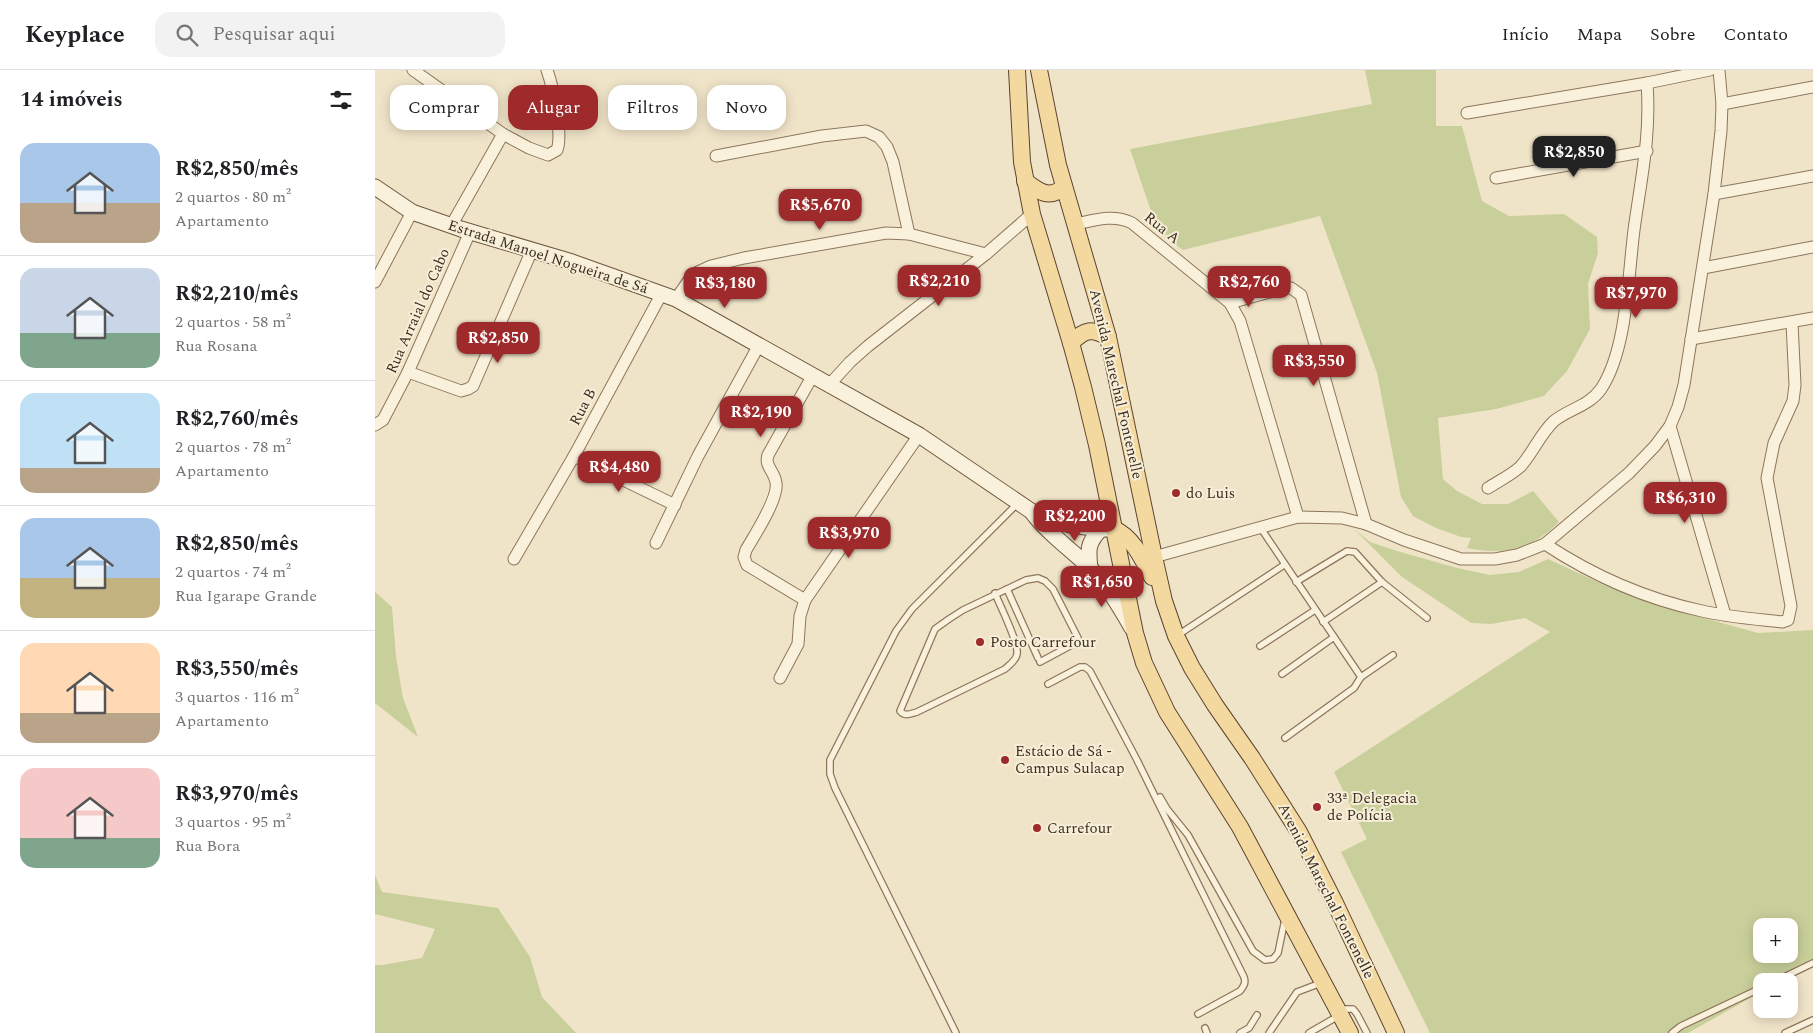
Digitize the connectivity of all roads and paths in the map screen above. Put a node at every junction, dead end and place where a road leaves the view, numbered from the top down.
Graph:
1 (413, 70) edge
2 (547, 70) edge
3 (1017, 70) edge
4 (1039, 70) edge
5 (1711, 70) edge
6 (1719, 70) edge
7 (1647, 82) junction
8 (1813, 87) edge
9 (1723, 104) junction
10 (1467, 113) dead end
11 (503, 134) junction
12 (1647, 152) junction
13 (716, 156) dead end
14 (1813, 176) edge
15 (1496, 178) dead end
16 (1025, 181) junction
17 (375, 187) edge
18 (1064, 187) junction
19 (1714, 194) junction
20 (412, 212) junction
21 (1032, 214) junction
22 (1076, 224) junction
23 (451, 226) junction
24 (470, 232) junction
25 (909, 234) junction
26 (1813, 247) edge
27 (532, 250) junction
28 (986, 254) junction
29 (1703, 268) junction
30 (375, 282) edge
31 (662, 293) junction
32 (676, 299) junction
33 (1230, 303) junction
34 (1813, 318) edge
35 (1792, 323) junction
36 (1108, 337) junction
37 (1691, 339) junction
38 (1071, 343) junction
39 (759, 345) junction
40 (408, 372) junction
41 (813, 375) junction
42 (830, 384) junction
43 (375, 425) edge
44 (1670, 426) junction
45 (919, 435) junction
46 (574, 456) junction
47 (1488, 488) dead end
48 (675, 506) junction
49 (1025, 506) junction
50 (1298, 516) junction
51 (1366, 524) junction
52 (1259, 527) junction
53 (1108, 529) junction
54 (656, 543) dead end
55 (1545, 544) junction
56 (1154, 557) junction
57 (514, 559) dead end
58 (1284, 565) junction
59 (1090, 568) junction
60 (1296, 582) junction
61 (1383, 582) junction
62 (1007, 589) junction
63 (995, 593) junction
64 (805, 600) junction
65 (1164, 601) junction
66 (1315, 610) junction
67 (1725, 615) junction
68 (1427, 618) dead end
69 (1323, 622) junction
70 (1135, 633) junction
71 (1177, 636) junction
72 (1333, 637) junction
73 (1260, 646) dead end
74 (1393, 655) dead end
75 (1282, 674) dead end
76 (1361, 677) junction
77 (780, 678) dead end
78 (1048, 684) dead end
79 (1285, 738) dead end
80 (1160, 797) dead end
81 (1286, 912) junction
82 (1813, 963) edge
83 (1792, 973) edge
84 (1323, 982) junction
85 (1753, 992) edge
86 (1198, 1014) dead end
87 (1257, 1015) dead end
88 (1340, 1015) junction
89 (1813, 1020) edge
90 (956, 1033) edge
91 (1241, 1033) edge
92 (1269, 1033) edge
93 (1309, 1033) edge
94 (1350, 1033) edge
95 (1367, 1033) edge
96 (1396, 1033) edge
97 (1672, 1033) edge
98 (1785, 1033) edge

1 - 11 street
2 - 11 street
3 - 16 main road
4 - 18 main road, Avenida Marechal Fontenelle
5 - 7 street
6 - 9 street
7 - 10 street
7 - 12 street
8 - 9 street
9 - 19 street
11 - 23 street
12 - 15 street
12 - 47 street
13 - 25 street
14 - 19 street
16 - 18 main road
16 - 21 main road
17 - 20 main road, Estrada Manoel Nogueira de Sá
18 - 22 main road, Avenida Marechal Fontenelle
19 - 29 street
20 - 23 main road, Estrada Manoel Nogueira de Sá
20 - 30 street
21 - 28 street
21 - 38 main road
22 - 33 street, Rua A
22 - 36 main road, Avenida Marechal Fontenelle
23 - 24 main road, Estrada Manoel Nogueira de Sá
24 - 27 main road, Estrada Manoel Nogueira de Sá
24 - 40 street, Rua Arraial do Cabo
25 - 28 street
25 - 32 street
26 - 29 street
27 - 31 main road, Estrada Manoel Nogueira de Sá
27 - 40 street
28 - 42 street
29 - 37 street
31 - 32 main road, Estrada Manoel Nogueira de Sá
31 - 46 street, Rua B
32 - 39 main road, Estrada Manoel Nogueira de Sá
33 - 50 street, Rua A
33 - 51 street
34 - 35 street
35 - 37 street
35 - 67 street
36 - 38 main road
36 - 56 main road, Avenida Marechal Fontenelle
37 - 44 street
38 - 53 main road
39 - 41 main road, Estrada Manoel Nogueira de Sá
39 - 48 street
40 - 43 street, Rua Arraial do Cabo
41 - 42 main road, Estrada Manoel Nogueira de Sá
41 - 64 street
42 - 45 main road, Estrada Manoel Nogueira de Sá
44 - 55 street
44 - 67 street
45 - 49 main road, Estrada Manoel Nogueira de Sá
45 - 64 street
46 - 48 street
46 - 57 street, Rua B
48 - 54 street
49 - 53 main road, Estrada Manoel Nogueira de Sá
49 - 59 main road, Estrada Manoel Nogueira de Sá
49 - 90 lane
50 - 51 street
50 - 52 street
51 - 55 street
52 - 56 street
52 - 58 lane
53 - 59 main road
53 - 65 main road
53 - 70 main road
55 - 67 street
56 - 65 main road, Avenida Marechal Fontenelle
58 - 60 lane
58 - 71 lane
59 - 70 main road, Estrada Manoel Nogueira de Sá
60 - 61 lane
60 - 66 lane
61 - 68 lane
61 - 69 lane
62 - 62 lane
62 - 63 lane
63 - 63 lane
64 - 77 street
65 - 71 main road, Avenida Marechal Fontenelle
66 - 69 lane
66 - 73 lane
69 - 72 lane
70 - 81 main road
71 - 96 main road, Avenida Marechal Fontenelle
72 - 75 lane
72 - 76 lane
74 - 76 lane
76 - 79 lane
78 - 86 lane
80 - 81 lane
81 - 84 main road
82 - 83 lane
84 - 88 main road
84 - 92 lane
85 - 97 lane
87 - 91 lane
88 - 93 lane
88 - 94 main road
88 - 95 lane
89 - 98 lane

